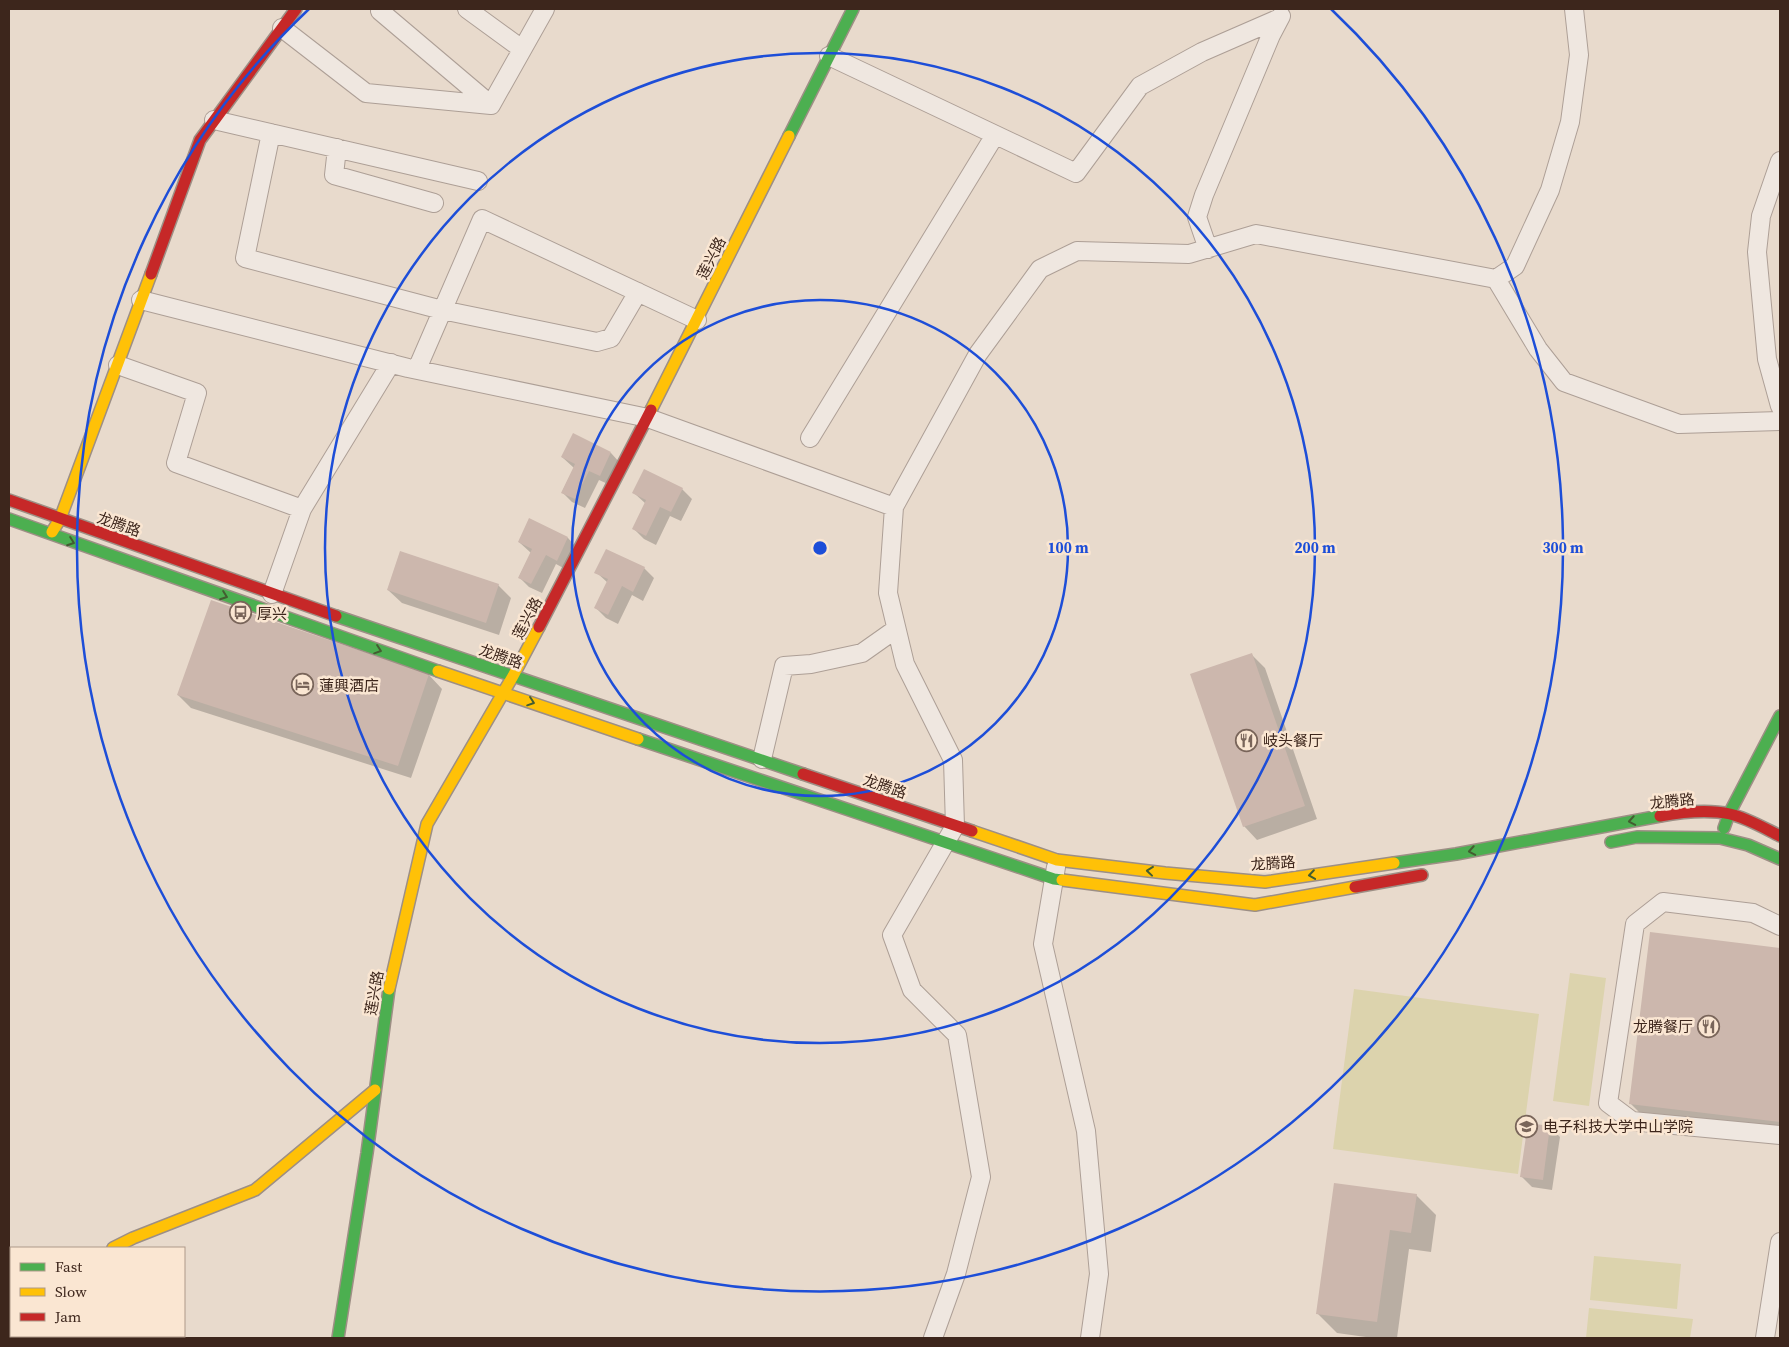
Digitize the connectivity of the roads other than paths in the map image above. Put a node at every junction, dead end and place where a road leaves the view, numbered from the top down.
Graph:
1 (296, 9) edge
2 (381, 9) edge
3 (467, 9) edge
4 (545, 9) edge
5 (853, 9) edge
6 (1574, 9) edge
7 (1282, 14) edge
8 (282, 28) junction
9 (522, 49) junction
10 (829, 56) junction
11 (491, 105) junction
12 (214, 120) junction
13 (271, 133) junction
14 (994, 135) junction
15 (337, 148) junction
16 (1780, 162) edge
17 (478, 181) dead end
18 (434, 203) dead end
19 (1208, 249) junction
20 (1496, 279) junction
21 (638, 292) junction
22 (141, 300) junction
23 (442, 310) junction
24 (697, 320) junction
25 (391, 363) junction
26 (118, 365) junction
27 (417, 370) junction
28 (1780, 406) edge
29 (648, 418) junction
30 (1780, 421) edge
31 (810, 438) dead end
32 (9, 500) edge
33 (894, 507) junction
34 (302, 509) junction
35 (9, 519) edge
36 (60, 519) junction
37 (50, 534) junction
38 (272, 594) junction
39 (896, 629) junction
40 (513, 676) junction
41 (504, 693) junction
42 (1780, 716) edge
43 (762, 759) junction
44 (1729, 814) junction
45 (955, 826) junction
46 (1780, 836) edge
47 (1720, 838) junction
48 (946, 842) junction
49 (1598, 844) dead end
50 (1780, 859) edge
51 (1057, 860) junction
52 (1432, 874) dead end
53 (1054, 878) junction
54 (1780, 926) edge
55 (375, 1090) junction
56 (1780, 1135) edge
57 (1780, 1242) edge
58 (115, 1247) edge
59 (338, 1338) edge
60 (933, 1338) edge
61 (1090, 1338) edge
62 (1765, 1338) edge

1 - 8 street
2 - 11 street
3 - 9 street
4 - 9 street
5 - 10 street, 莲兴路
6 - 20 street
7 - 14 street
7 - 19 street
8 - 11 street
8 - 12 street
9 - 11 street
10 - 14 street
10 - 24 street, 莲兴路
12 - 13 street
12 - 22 street
13 - 15 street
13 - 23 street
14 - 31 street
15 - 17 street
15 - 18 street
16 - 28 street
19 - 20 street
19 - 33 street
20 - 30 street
21 - 23 street
21 - 23 street
21 - 24 street
22 - 25 street
22 - 26 street
23 - 27 street
24 - 29 street, 莲兴路
25 - 27 street
25 - 34 street
26 - 34 street
26 - 36 street
27 - 29 street
29 - 33 street
29 - 40 street, 莲兴路
32 - 36 street, 龙腾路
33 - 39 street
34 - 38 street
35 - 37 street
36 - 37 street
36 - 38 street, 龙腾路
37 -> 41 street
38 - 40 street, 龙腾路
39 - 43 street
39 - 45 street
40 - 41 street, 莲兴路
40 - 43 street, 龙腾路
41 -> 48 street
41 - 55 street, 莲兴路
42 - 44 street
43 - 45 street, 龙腾路
44 - 46 street, 龙腾路
44 - 47 street
44 -> 51 street, 龙腾路
45 - 48 street
45 - 51 street, 龙腾路
47 - 49 street
47 - 50 street
48 - 53 street
48 - 60 street
51 - 53 street
52 - 53 street
53 - 61 street
54 - 56 street
55 - 58 street
55 - 59 street, 莲兴路
57 - 62 street

